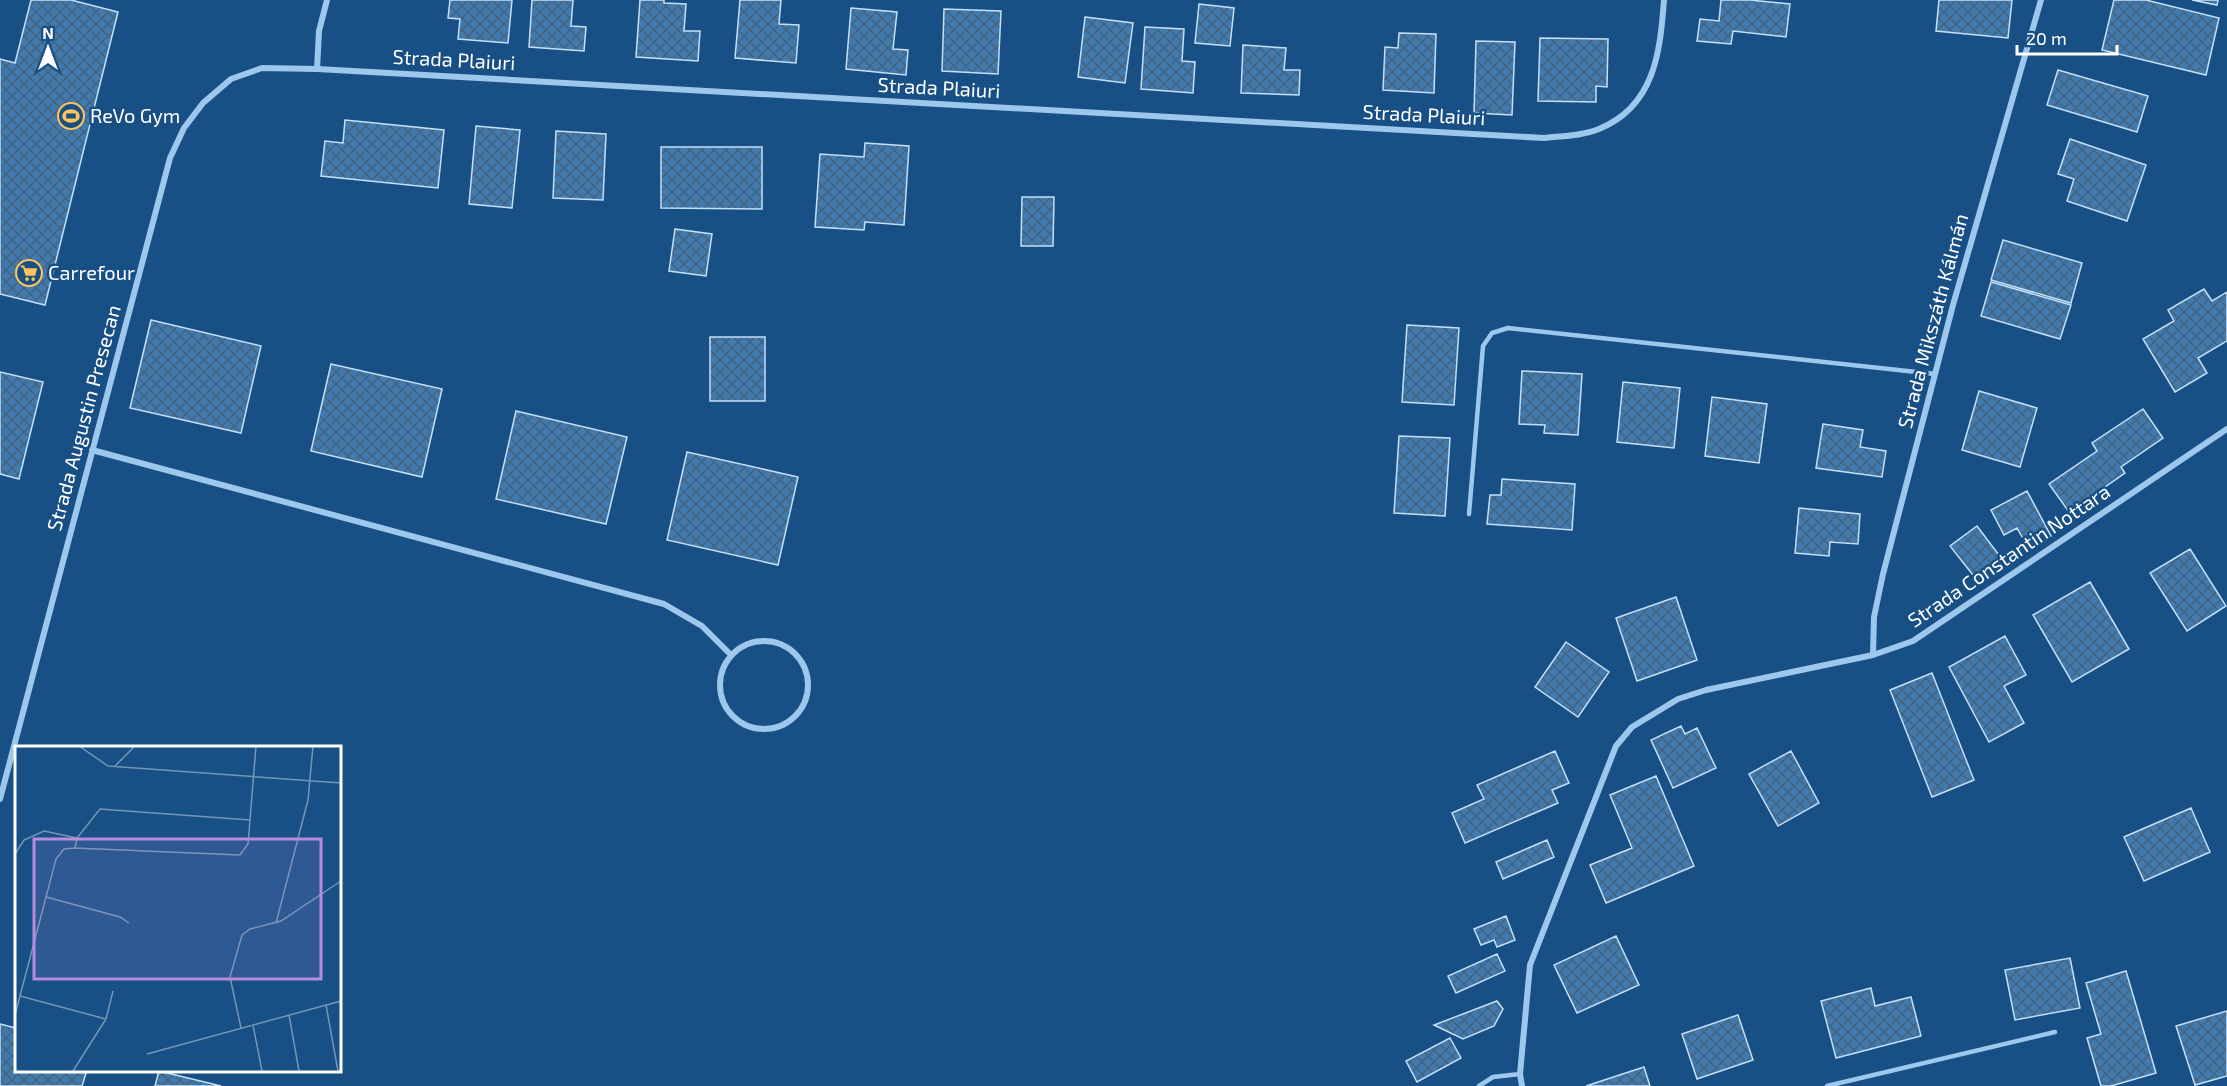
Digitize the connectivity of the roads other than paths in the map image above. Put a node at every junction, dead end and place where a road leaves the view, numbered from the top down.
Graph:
1 (327, 0) edge
2 (1664, 0) edge
3 (2041, 0) edge
4 (317, 69) junction
5 (1935, 374) junction
6 (2227, 429) edge
7 (92, 450) junction
8 (1470, 514) dead end
9 (731, 655) junction
10 (1873, 655) junction
11 (0, 799) edge
12 (2055, 1032) dead end
13 (1520, 1074) junction
14 (1479, 1086) edge
15 (1522, 1086) edge
16 (1827, 1086) edge

1 - 4 street
2 - 4 street, Strada Plaiuri
3 - 5 street, Strada Mikszáth Kálmán
4 - 7 street, Strada Augustin Presecan
5 - 8 lane
5 - 10 street, Strada Mikszáth Kálmán
6 - 10 street, Strada Constantin Nottara
7 - 9 street
7 - 11 street, Strada Augustin Presecan
9 - 9 street
10 - 13 street, Strada Constantin Nottara
12 - 16 lane
13 - 14 lane
13 - 15 street, Strada Constantin Nottara

